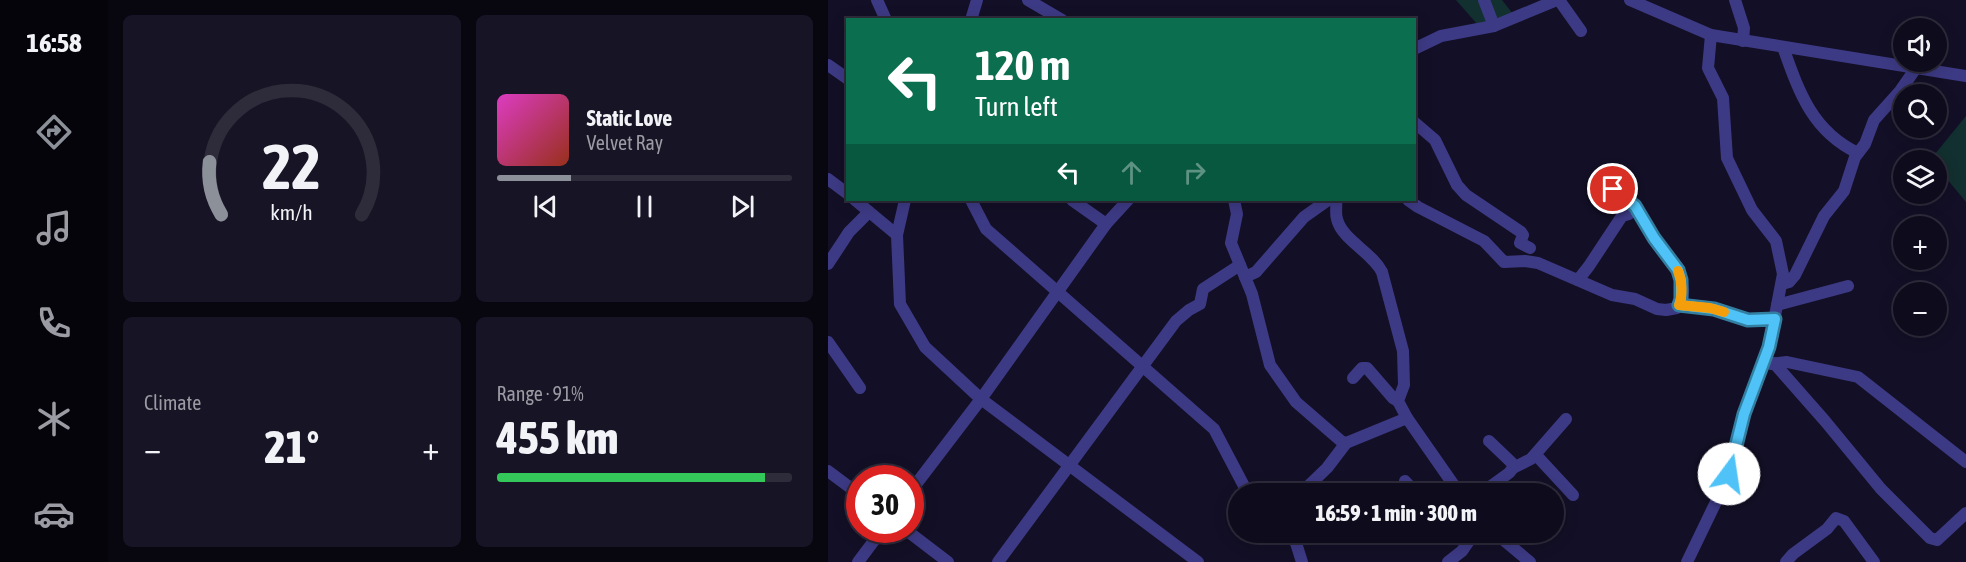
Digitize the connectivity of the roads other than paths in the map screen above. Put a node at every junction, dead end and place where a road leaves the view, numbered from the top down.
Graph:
1 (877, 0) edge
2 (977, 0) edge
3 (1028, 0) edge
4 (1484, 0) edge
5 (1556, 0) edge
6 (1735, 0) edge
7 (1636, 2) edge
8 (885, 18) edge
9 (972, 18) edge
10 (1059, 18) edge
11 (1494, 26) junction
12 (1581, 31) dead end
13 (1711, 35) junction
14 (1743, 40) junction
15 (1784, 47) junction
16 (1416, 48) edge
17 (1893, 64) edge
18 (830, 71) edge
19 (1913, 72) edge
20 (1941, 72) edge
21 (1966, 76) edge
22 (846, 78) edge
23 (1416, 124) edge
24 (1858, 153) junction
25 (828, 179) edge
26 (1603, 183) dead end
27 (846, 192) edge
28 (856, 201) edge
29 (905, 201) edge
30 (972, 201) edge
31 (1076, 201) edge
32 (1127, 201) edge
33 (1234, 201) edge
34 (1327, 201) edge
35 (1336, 201) edge
36 (1409, 201) edge
37 (1635, 206) junction
38 (869, 212) junction
39 (1106, 224) junction
40 (897, 235) junction
41 (1530, 248) dead end
42 (828, 264) edge
43 (1243, 271) junction
44 (1578, 280) junction
45 (1782, 284) junction
46 (1848, 286) dead end
47 (1059, 292) junction
48 (1679, 305) junction
49 (1777, 305) junction
50 (1775, 319) junction
51 (828, 342) edge
52 (1769, 364) junction
53 (1143, 367) junction
54 (1353, 378) dead end
55 (860, 388) dead end
56 (981, 399) junction
57 (1398, 401) junction
58 (1407, 418) junction
59 (1566, 419) dead end
60 (1489, 441) dead end
61 (1346, 443) junction
62 (1536, 455) junction
63 (1966, 462) edge
64 (1069, 465) junction
65 (1513, 468) junction
66 (828, 471) edge
67 (924, 474) edge
68 (1242, 483) edge
69 (1311, 483) edge
70 (1452, 483) edge
71 (1495, 483) edge
72 (846, 484) edge
73 (1573, 495) dead end
74 (1966, 513) edge
75 (872, 543) edge
76 (923, 543) edge
77 (1296, 543) edge
78 (1466, 543) edge
79 (1507, 543) edge
80 (1463, 558) edge
81 (1871, 561) edge
82 (858, 562) edge
83 (948, 562) edge
84 (998, 562) edge
85 (1198, 562) edge
86 (1302, 562) edge
87 (1448, 562) edge
88 (1530, 562) edge
89 (1687, 562) edge
90 (1786, 562) edge

1 - 8 street
2 - 9 street
3 - 10 street
4 - 11 street
5 - 11 street
5 - 12 street
6 - 14 street
7 - 13 street
11 - 16 street
13 - 14 street
13 - 45 street
14 - 15 street
15 - 17 street
15 - 24 street
18 - 22 street
19 - 24 street
20 - 21 street
23 - 41 street
24 - 45 street
25 - 27 street
26 - 37 street
28 - 38 street
29 - 40 street
30 - 47 street
31 - 39 street
32 - 39 street
33 - 43 street
34 - 43 street
35 - 57 street
36 - 44 street
37 - 44 street
37 - 48 street
38 - 40 street
38 - 42 street
39 - 47 street
40 - 56 street
43 - 53 street
43 - 61 street
44 - 48 street
45 - 49 street
46 - 49 street
47 - 53 street
47 - 56 street
48 - 50 street
49 - 50 street
50 - 52 street
51 - 55 street
52 - 63 street
52 - 74 street
52 - 89 street
53 - 64 street
53 - 68 street
54 - 57 street
56 - 64 street
56 - 67 street
57 - 58 street
58 - 61 street
58 - 70 street
59 - 62 street
60 - 65 street
61 - 69 street
62 - 65 street
62 - 73 street
64 - 84 street
64 - 85 street
65 - 71 street
66 - 72 street
75 - 82 street
76 - 83 street
77 - 86 street
78 - 80 street
79 - 88 street
80 - 87 street
81 - 90 street

